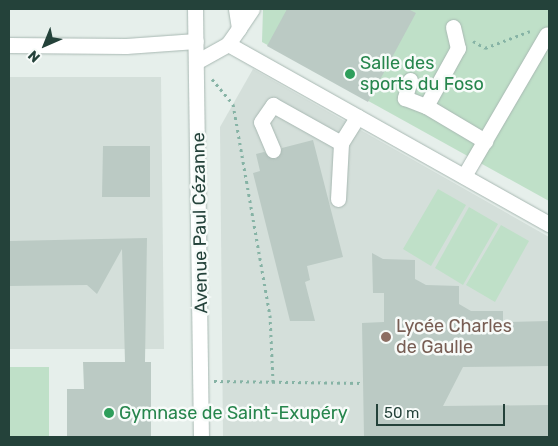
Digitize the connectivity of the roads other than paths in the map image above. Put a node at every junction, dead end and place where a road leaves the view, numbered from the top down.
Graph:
1 (195, 9) edge
2 (236, 9) edge
3 (252, 9) edge
4 (239, 28) junction
5 (454, 29) road end
6 (547, 34) road end
7 (196, 41) junction
8 (228, 44) junction
9 (9, 45) edge
10 (196, 62) junction
11 (410, 80) dead end
12 (426, 106) junction
13 (358, 117) junction
14 (485, 141) junction
15 (341, 143) junction
16 (273, 150) dead end
17 (464, 176) junction
18 (338, 199) dead end
19 (549, 224) edge
20 (201, 437) edge

1 - 7 street, Avenue Paul Cézanne
2 - 4 street
3 - 4 street
4 - 8 street
5 - 12 street
6 - 14 street
7 - 9 street
7 - 10 street, Avenue Paul Cézanne
8 - 10 street
8 - 13 street
10 - 20 street, Avenue Paul Cézanne
11 - 12 street
12 - 14 street
13 - 15 street
13 - 17 street
14 - 17 street
15 - 16 street
15 - 18 street
17 - 19 street

